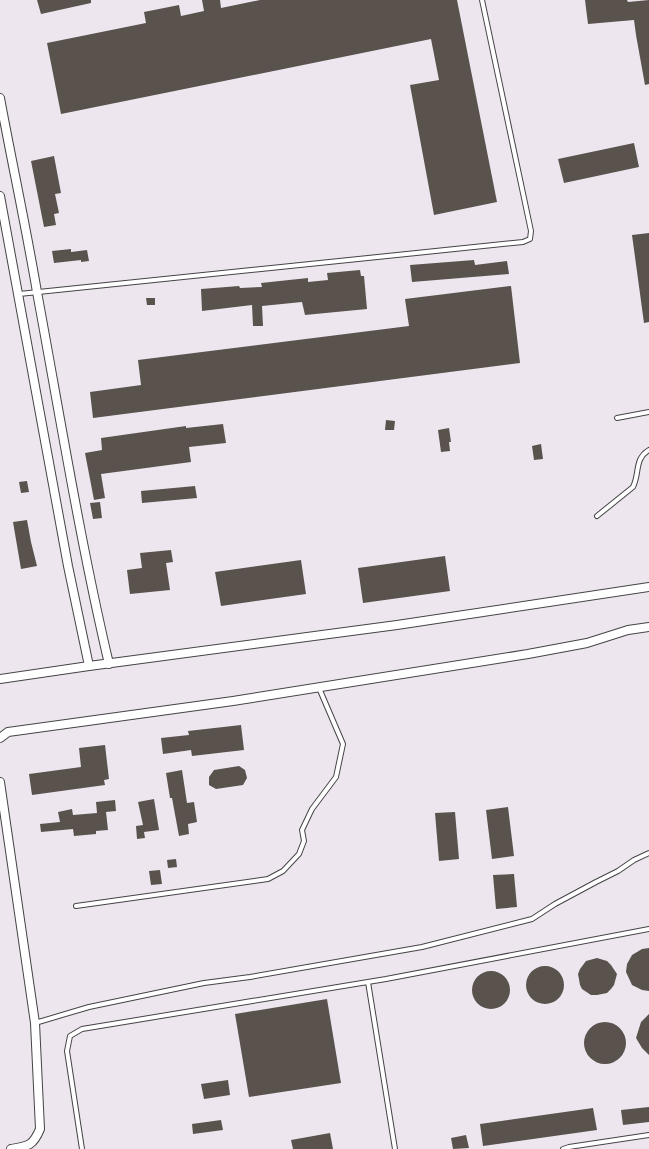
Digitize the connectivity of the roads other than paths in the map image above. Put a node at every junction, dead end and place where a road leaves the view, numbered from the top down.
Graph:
1 (482, 0) edge
2 (0, 98) edge
3 (0, 196) edge
4 (38, 292) junction
5 (19, 294) junction
6 (649, 412) edge
7 (617, 418) dead end
8 (649, 450) edge
9 (597, 516) dead end
10 (649, 587) edge
11 (649, 627) edge
12 (109, 664) junction
13 (89, 666) junction
14 (0, 679) edge
15 (319, 688) junction
16 (0, 738) edge
17 (0, 782) edge
18 (649, 853) edge
19 (76, 906) dead end
20 (649, 929) edge
21 (368, 982) junction
22 (35, 1023) junction
23 (649, 1135) edge
24 (22, 1148) edge
25 (11, 1149) edge
26 (82, 1149) edge
27 (395, 1149) edge
28 (563, 1149) edge

1 - 4 lane
2 - 4 street
3 - 5 street
4 - 5 lane
4 - 12 street
5 - 13 street
6 - 7 lane
8 - 9 lane
10 - 12 street
11 - 15 street
12 - 13 street
13 - 14 street
15 - 16 street
15 - 19 lane
17 - 22 street
18 - 22 lane
20 - 21 lane
21 - 26 lane
21 - 27 lane
22 - 24 street
23 - 28 lane
24 - 25 street

